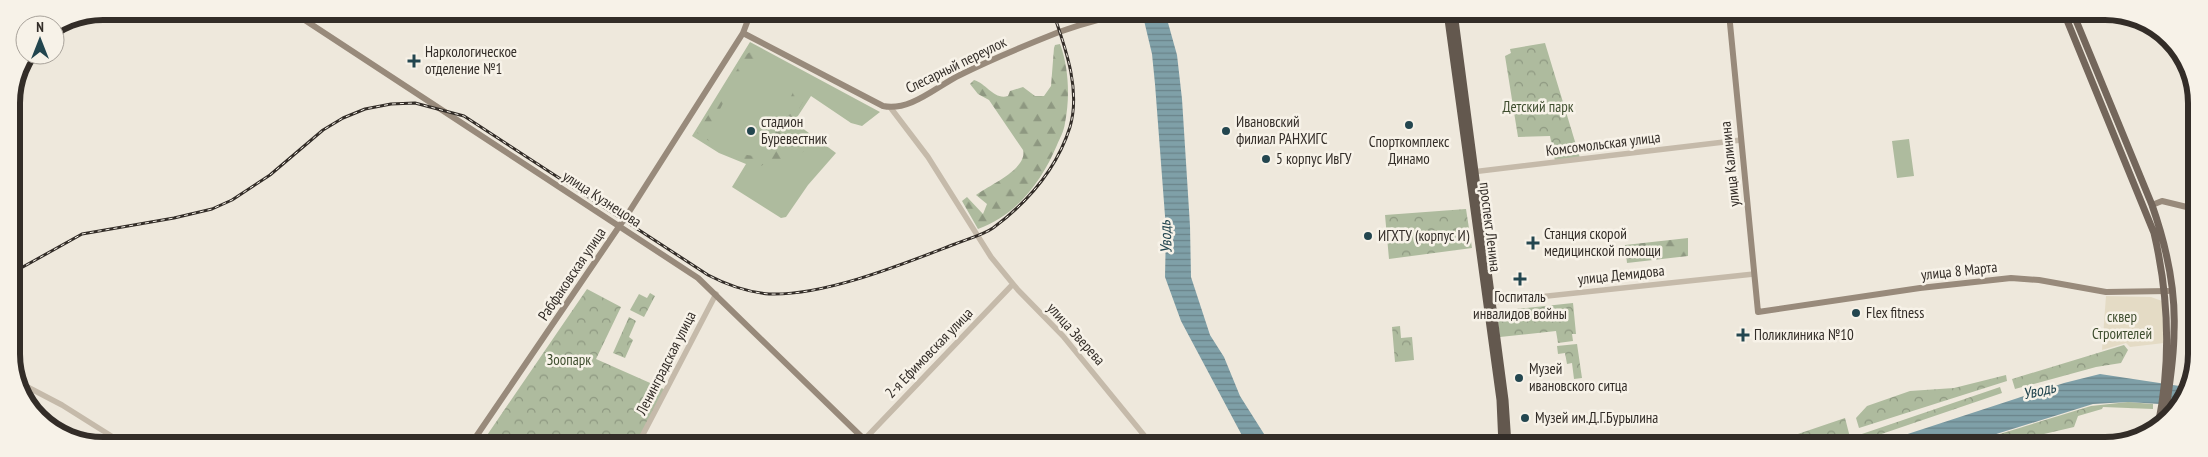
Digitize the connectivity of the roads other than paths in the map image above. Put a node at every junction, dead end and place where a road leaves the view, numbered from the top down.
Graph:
1 (305, 20) edge
2 (748, 20) edge
3 (1096, 20) edge
4 (1448, 20) edge
5 (1455, 20) edge
6 (1730, 20) edge
7 (2067, 20) edge
8 (2076, 20) edge
9 (743, 33) junction
10 (2103, 97) junction
11 (890, 107) junction
12 (2123, 136) junction
13 (2116, 139) junction
14 (1741, 140) junction
15 (1472, 172) junction
16 (2152, 205) junction
17 (2188, 208) edge
18 (620, 225) junction
19 (1754, 274) junction
20 (1013, 284) junction
21 (2168, 291) junction
22 (716, 294) junction
23 (1492, 302) junction
24 (1758, 312) joint
25 (27, 387) edge
26 (2161, 414) edge
27 (113, 437) edge
28 (476, 437) edge
29 (642, 437) edge
30 (862, 437) edge
31 (866, 437) edge
32 (1145, 437) edge
33 (1502, 437) edge
34 (1507, 437) edge

1 - 18 main road, улица Кузнецова
2 - 9 main road, Рабфаковская улица
3 - 11 main road, Слесарный переулок
4 - 15 highway, проспект Ленина
5 - 15 highway, проспект Ленина
6 - 14 main road, улица Калинина
7 - 10 main road
8 - 10 main road
9 - 11 main road
9 - 18 main road, Рабфаковская улица
10 - 12 main road
10 - 13 main road
11 - 20 street, улица Зверева
12 - 13 main road
12 - 16 main road
13 - 21 main road
14 - 15 street, Комсомольская улица
14 - 19 main road, улица Калинина
15 - 23 highway, проспект Ленина
15 - 33 highway, проспект Ленина
16 - 17 main road
16 - 21 main road
18 - 22 main road, улица Кузнецова
18 - 28 main road, Рабфаковская улица
19 - 23 street, улица Демидова
19 - 24 main road, улица Калинина
20 - 31 street, 2-я Ефимовская улица
20 - 32 street, улица Зверева
21 - 24 main road, улица 8 Марта
21 - 26 main road
22 - 29 street, Ленинградская улица
22 - 30 main road, улица Кузнецова
23 - 34 highway, проспект Ленина
25 - 27 street

